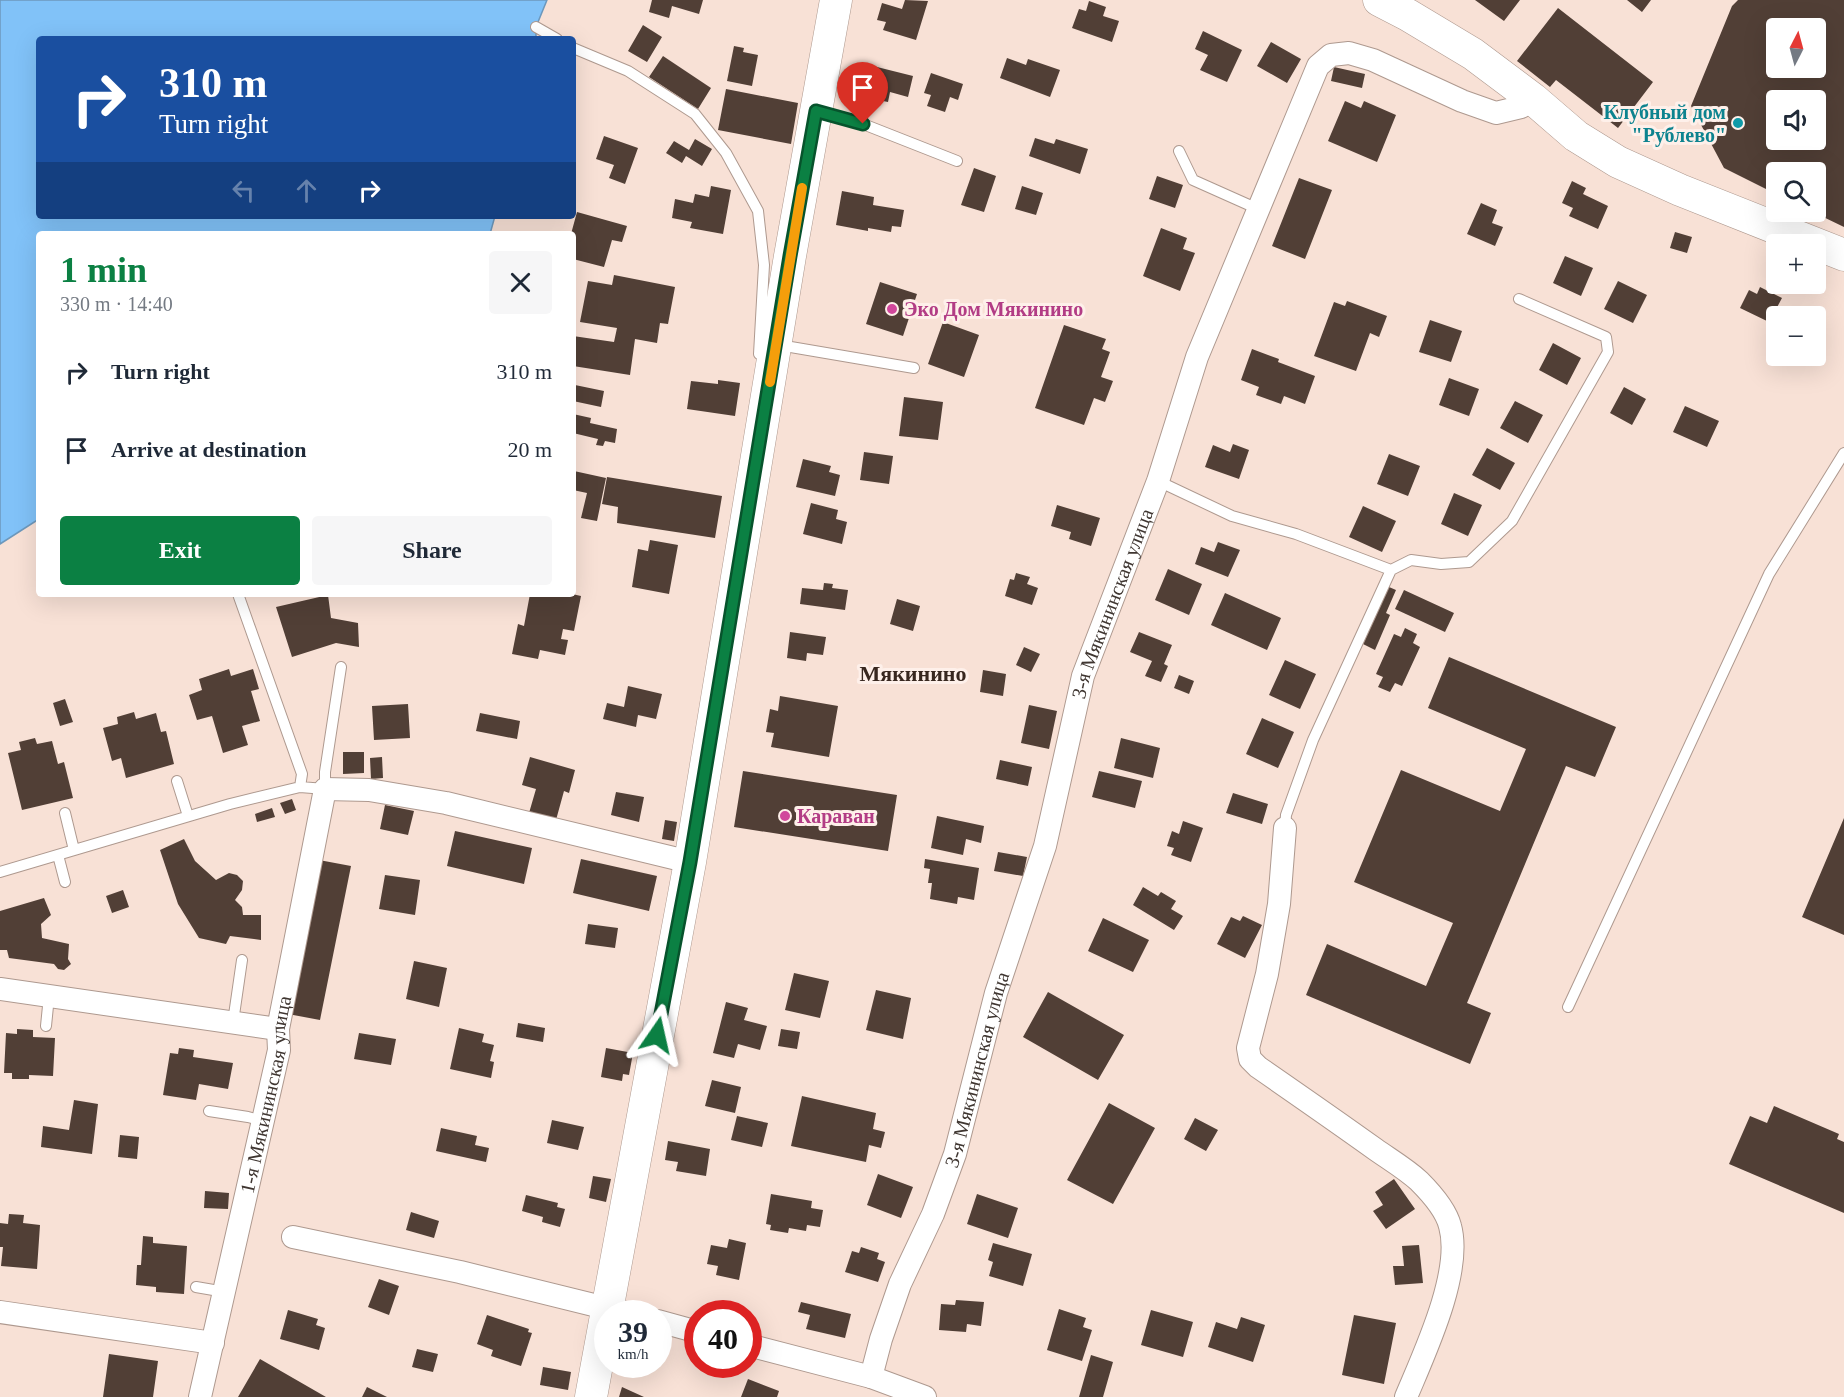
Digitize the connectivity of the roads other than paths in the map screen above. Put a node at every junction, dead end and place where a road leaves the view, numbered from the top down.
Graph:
1 (836, 0) edge
2 (1379, 0) edge
3 (536, 27) dead end
4 (552, 36) edge
5 (576, 49) edge
6 (1533, 99) junction
7 (816, 111) junction
8 (1179, 151) dead end
9 (957, 161) dead end
10 (1258, 209) junction
11 (1733, 210) junction
12 (1777, 234) edge
13 (1844, 255) edge
14 (1826, 260) edge
15 (1844, 270) edge
16 (1519, 299) dead end
17 (776, 344) junction
18 (914, 368) dead end
19 (764, 416) junction
20 (1844, 453) edge
21 (1158, 481) junction
22 (1391, 570) junction
23 (239, 597) edge
24 (341, 667) dead end
25 (177, 781) dead end
26 (300, 788) junction
27 (325, 789) junction
28 (64, 813) dead end
29 (188, 816) junction
30 (1285, 828) joint
31 (74, 850) junction
32 (58, 855) junction
33 (690, 862) junction
34 (0, 872) edge
35 (65, 882) dead end
36 (242, 960) dead end
37 (0, 988) edge
38 (49, 996) junction
39 (1568, 1007) dead end
40 (233, 1022) junction
41 (46, 1026) dead end
42 (278, 1029) junction
43 (209, 1111) dead end
44 (263, 1121) junction
45 (293, 1237) dead end
46 (196, 1287) dead end
47 (225, 1292) junction
48 (620, 1300) edge
49 (594, 1305) edge
50 (0, 1312) edge
51 (213, 1343) junction
52 (762, 1349) edge
53 (871, 1377) junction
54 (597, 1378) edge
55 (200, 1397) edge
56 (591, 1397) edge
57 (925, 1397) edge
58 (1406, 1397) edge

1 - 7 street
2 - 6 street
3 - 4 lane
5 - 19 lane
6 - 10 street, 3-я Мякининская улица
6 - 11 street
7 - 9 lane
7 - 17 street
8 - 10 lane
10 - 21 street, 3-я Мякининская улица
11 - 12 street
11 - 13 street
14 - 15 street
16 - 22 lane
17 - 18 lane
17 - 19 street
19 - 33 street
20 - 39 lane
21 - 22 lane
21 - 53 street, 3-я Мякининская улица
22 - 30 lane
23 - 26 lane
24 - 27 lane
25 - 29 lane
26 - 27 lane
26 - 29 lane
27 - 33 street
27 - 42 street, 1-я Мякининская улица
28 - 31 lane
29 - 31 lane
30 - 58 street
31 - 32 lane
32 - 34 lane
32 - 35 lane
33 - 48 street
36 - 40 lane
37 - 38 street
38 - 40 street
38 - 41 lane
40 - 42 street
42 - 44 street, 1-я Мякининская улица
43 - 44 lane
44 - 47 street, 1-я Мякининская улица
45 - 49 street
46 - 47 lane
47 - 51 street, 1-я Мякининская улица
50 - 51 street
51 - 55 street, 1-я Мякининская улица
52 - 53 street
53 - 57 street
54 - 56 street

